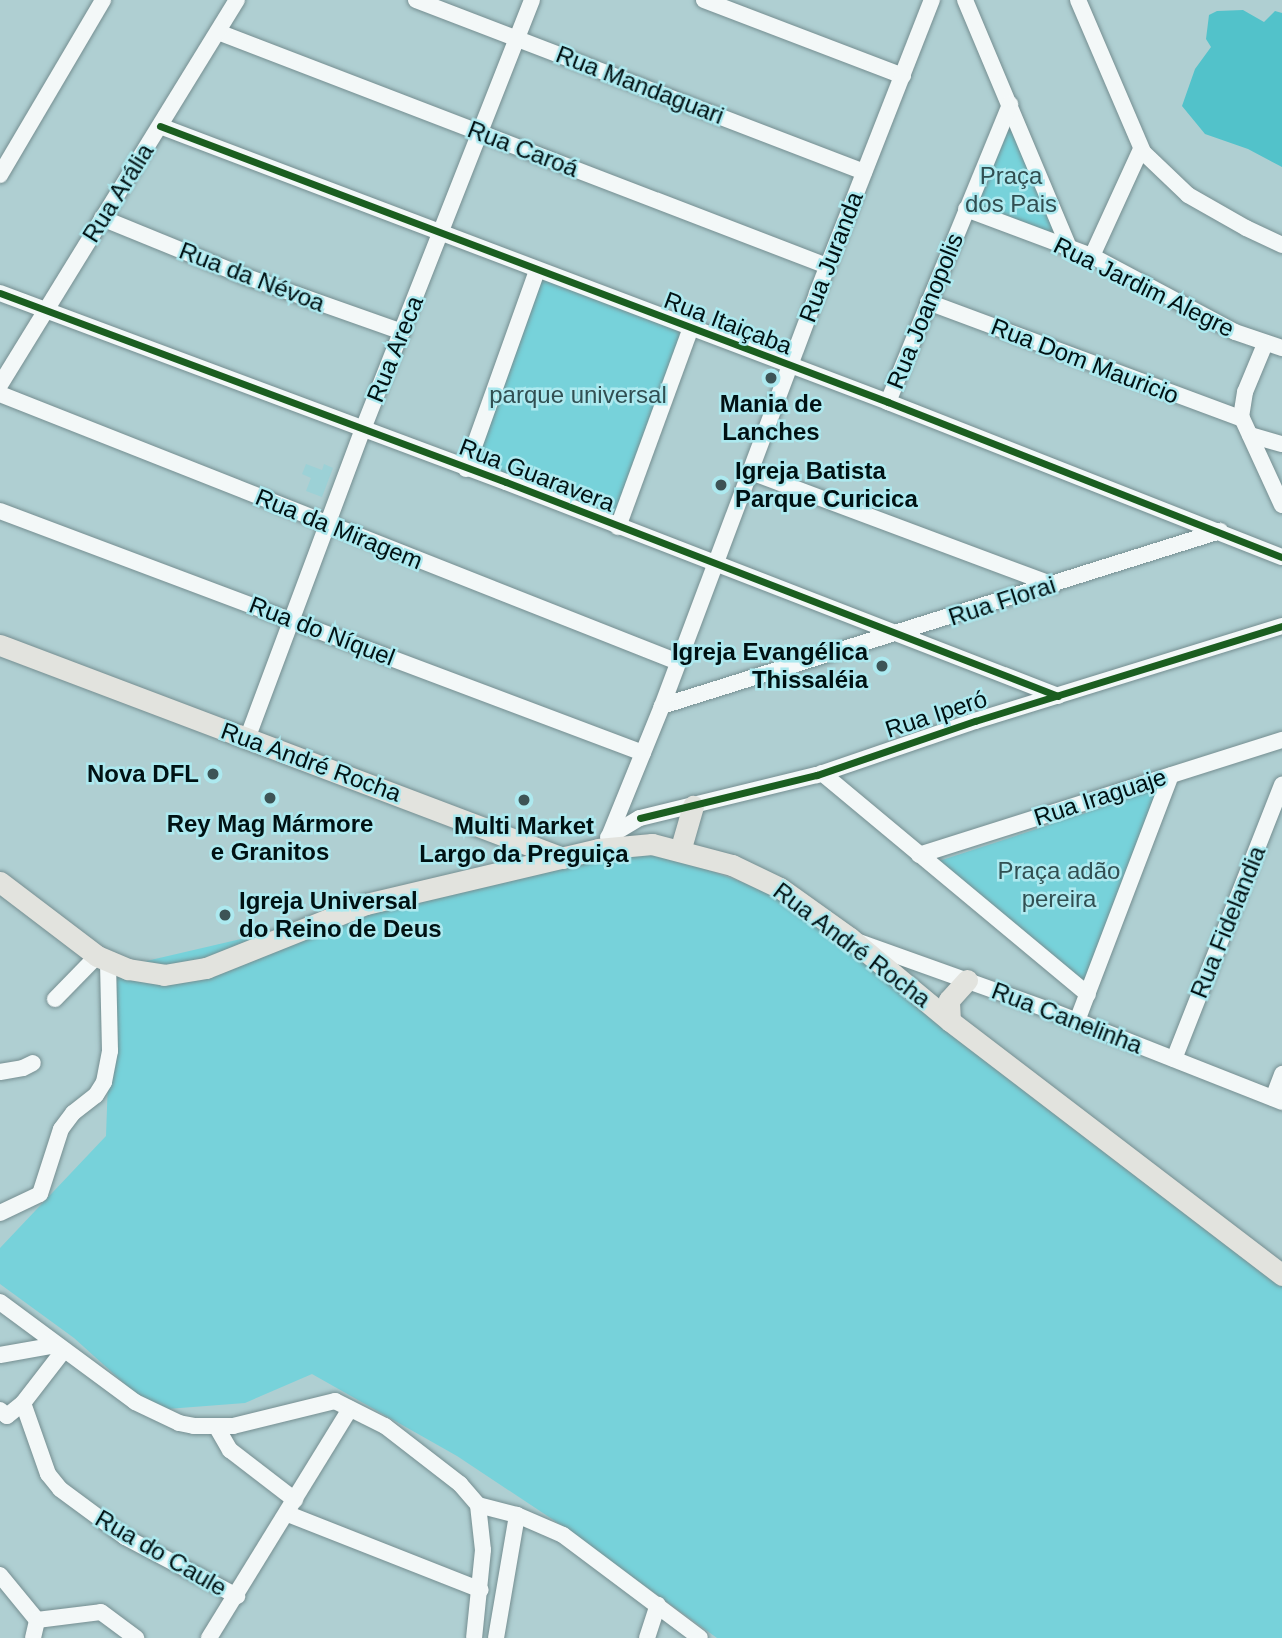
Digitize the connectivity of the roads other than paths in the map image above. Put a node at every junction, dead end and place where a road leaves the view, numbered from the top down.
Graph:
1 (103, 0) edge
2 (237, 0) edge
3 (417, 0) edge
4 (531, 0) edge
5 (704, 0) edge
6 (932, 0) edge
7 (965, 0) edge
8 (1078, 0) edge
9 (218, 33) junction
10 (518, 38) junction
11 (903, 76) junction
12 (1010, 104) junction
13 (160, 126) junction
14 (481, 133) junction
15 (1141, 149) junction
16 (864, 172) junction
17 (0, 175) edge
18 (966, 209) junction
19 (102, 218) junction
20 (441, 232) junction
21 (1282, 245) edge
22 (1069, 247) junction
23 (1091, 256) junction
24 (827, 266) junction
25 (537, 271) junction
26 (0, 293) edge
27 (928, 302) junction
28 (44, 311) junction
29 (691, 328) junction
30 (402, 332) junction
31 (1265, 344) junction
32 (1282, 348) edge
33 (790, 368) junction
34 (0, 385) edge
35 (0, 394) edge
36 (888, 402) junction
37 (1242, 419) junction
38 (363, 429) junction
39 (1250, 435) junction
40 (1282, 444) edge
41 (466, 469) junction
42 (751, 472) junction
43 (1282, 505) edge
44 (0, 511) edge
45 (329, 526) junction
46 (618, 527) junction
47 (1220, 531) junction
48 (1282, 557) edge
49 (715, 564) junction
50 (1054, 585) junction
51 (292, 620) junction
52 (1282, 626) edge
53 (900, 634) junction
54 (0, 645) edge
55 (678, 662) junction
56 (1058, 696) junction
57 (662, 706) junction
58 (247, 739) junction
59 (1282, 740) edge
60 (643, 753) junction
61 (822, 773) junction
62 (1171, 775) junction
63 (1282, 785) edge
64 (629, 790) junction
65 (684, 815) junction
66 (640, 818) junction
67 (604, 841) junction
68 (680, 851) junction
69 (919, 855) junction
70 (563, 858) junction
71 (0, 883) edge
72 (850, 939) junction
73 (103, 959) junction
74 (967, 981) junction
75 (1088, 995) junction
76 (55, 999) dead end
77 (950, 1021) junction
78 (1077, 1021) junction
79 (1174, 1059) junction
80 (33, 1063) dead end
81 (0, 1072) edge
82 (1282, 1074) edge
83 (1277, 1100) edge
84 (0, 1213) edge
85 (1282, 1275) edge
86 (0, 1302) edge
87 (61, 1348) junction
88 (0, 1354) edge
89 (23, 1403) junction
90 (350, 1409) junction
91 (0, 1410) edge
92 (216, 1426) junction
93 (478, 1505) junction
94 (291, 1507) junction
95 (517, 1515) junction
96 (0, 1575) edge
97 (481, 1590) junction
98 (237, 1596) junction
99 (658, 1605) junction
100 (37, 1620) junction
101 (33, 1638) edge
102 (136, 1638) edge
103 (209, 1638) edge
104 (474, 1638) edge
105 (496, 1638) edge
106 (647, 1638) edge
107 (700, 1638) edge

1 - 17 street
2 - 9 street, Rua Arália
3 - 10 street, Rua Mandaguari
4 - 10 street, Rua Areca
5 - 11 street
6 - 11 street, Rua Juranda
7 - 12 street
8 - 15 street
9 - 13 street, Rua Arália
9 - 14 street, Rua Caroá
10 - 14 street, Rua Areca
10 - 16 street, Rua Mandaguari
11 - 16 street, Rua Juranda
12 - 18 street, Rua Joanopolis
12 - 22 street
13 - 19 street, Rua Arália
13 - 20 street, Rua Itaiçaba
14 - 20 street, Rua Areca
14 - 24 street, Rua Caroá
15 - 21 street
15 - 23 street
16 - 24 street, Rua Juranda
18 - 22 street, Rua Jardim Alegre
18 - 27 street, Rua Joanopolis
19 - 28 street, Rua Arália
19 - 30 street, Rua da Névoa
20 - 25 street, Rua Itaiçaba
20 - 30 street, Rua Areca
22 - 23 street, Rua Jardim Alegre
23 - 31 street, Rua Jardim Alegre
24 - 33 street, Rua Juranda
25 - 29 street, Rua Itaiçaba
25 - 41 street
26 - 28 street, Rua Guaravera
27 - 36 street, Rua Joanopolis
27 - 37 street, Rua Dom Mauricio
28 - 34 street, Rua Arália
28 - 38 street, Rua Guaravera
29 - 33 street, Rua Itaiçaba
29 - 46 street
30 - 38 street, Rua Areca
31 - 32 street, Rua Jardim Alegre
31 - 37 street
33 - 36 street, Rua Itaiçaba
33 - 42 street, Rua Juranda
35 - 45 street, Rua da Miragem
36 - 47 street, Rua Itaiçaba
37 - 39 street
38 - 41 street, Rua Guaravera
38 - 45 street, Rua Areca
39 - 40 street
39 - 43 street
41 - 46 street, Rua Guaravera
42 - 49 street, Rua Juranda
42 - 50 street
44 - 51 street, Rua do Níquel
45 - 51 street, Rua Areca
45 - 55 street, Rua da Miragem
46 - 49 street, Rua Guaravera
47 - 48 street, Rua Itaiçaba
47 - 50 street, Rua Florai
49 - 53 street, Rua Guaravera
49 - 55 street, Rua Juranda
50 - 53 street, Rua Florai
51 - 58 street, Rua Areca
51 - 60 street, Rua do Níquel
52 - 56 street, Rua Iperó
53 - 56 street, Rua Guaravera
53 - 57 street, Rua Florai
54 - 58 main road, Rua André Rocha
55 - 57 street, Rua Juranda
56 - 61 street, Rua Iperó
57 - 60 street, Rua Juranda
58 - 70 main road, Rua André Rocha
59 - 62 street, Rua Iraguaje
60 - 64 street, Rua Juranda
61 - 65 street, Rua Iperó
61 - 69 street
62 - 69 street, Rua Iraguaje
62 - 75 street
63 - 79 street, Rua Fidelandia
64 - 66 street
64 - 67 street, Rua Juranda
65 - 66 street, Rua Iperó
65 - 68 main road
66 - 67 street
67 - 68 main road, Rua André Rocha
67 - 70 main road, Rua André Rocha
68 - 72 main road, Rua André Rocha
69 - 75 street
70 - 73 main road
71 - 73 main road
72 - 74 street, Rua Canelinha
72 - 77 main road, Rua André Rocha
73 - 76 street
73 - 84 street
74 - 77 main road
74 - 78 street, Rua Canelinha
75 - 78 street
77 - 85 main road, Rua André Rocha
78 - 79 street, Rua Canelinha
79 - 83 street, Rua Canelinha
80 - 81 street
82 - 83 street
86 - 87 street
87 - 88 street
87 - 89 street
87 - 92 street
89 - 91 street
89 - 98 street, Rua do Caule
90 - 92 street
90 - 93 street
90 - 94 street
92 - 94 street
93 - 95 street
93 - 97 street
94 - 97 street
94 - 98 street
95 - 99 street
95 - 105 street
96 - 100 street
97 - 104 street
98 - 103 street
99 - 106 street
99 - 107 street
100 - 101 street
100 - 102 street

